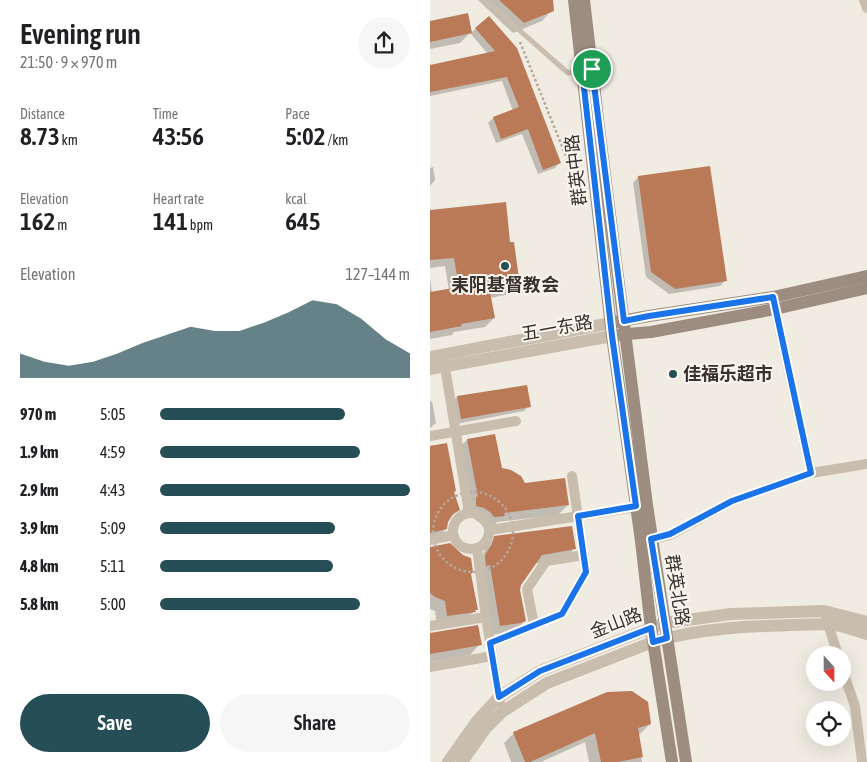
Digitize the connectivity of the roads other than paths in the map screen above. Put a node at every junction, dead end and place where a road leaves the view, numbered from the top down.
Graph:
1 (485, 0) edge
2 (574, 0) edge
3 (584, 0) edge
4 (864, 0) edge
5 (867, 8) edge
6 (587, 69) junction
7 (867, 276) edge
8 (867, 288) edge
9 (774, 303) junction
10 (624, 327) junction
11 (611, 330) junction
12 (439, 359) edge
13 (430, 369) edge
14 (516, 421) dead end
15 (456, 432) junction
16 (430, 436) edge
17 (867, 464) edge
18 (811, 473) junction
19 (572, 476) dead end
20 (641, 506) junction
21 (469, 513) junction
22 (578, 516) junction
23 (490, 530) junction
24 (453, 535) junction
25 (431, 539) edge
26 (646, 540) junction
27 (477, 548) junction
28 (584, 555) junction
29 (824, 611) junction
30 (486, 617) junction
31 (867, 622) edge
32 (665, 623) junction
33 (828, 624) junction
34 (534, 625) junction
35 (430, 626) edge
36 (651, 628) junction
37 (867, 634) edge
38 (667, 638) junction
39 (653, 642) junction
40 (490, 643) junction
41 (835, 646) edge
42 (492, 656) junction
43 (430, 666) edge
44 (850, 691) edge
45 (499, 697) junction
46 (502, 712) junction
47 (448, 762) edge
48 (462, 762) edge
49 (672, 762) edge
50 (686, 762) edge
51 (862, 762) edge

1 - 6 lane
2 - 6 main road, 群英中路
3 - 6 main road, 群英中路
4 - 5 street
6 - 10 main road, 群英中路
6 - 11 main road, 群英中路
7 - 9 main road, 五一东路
8 - 9 main road, 五一东路
9 - 10 main road, 五一东路
9 - 18 street
10 - 11 main road, 五一东路
10 - 20 main road, 群英北路
11 - 12 street, 五一东路
11 - 20 main road, 群英北路
12 - 13 street, 五一东路
12 - 15 street
14 - 15 street
15 - 16 street
15 - 21 street
17 - 18 street
18 - 26 street
19 - 22 street
20 - 22 street
20 - 26 main road, 群英北路
21 - 23 street
21 - 24 street
22 - 23 street
22 - 28 street
23 - 27 street
24 - 25 street
24 - 27 street
26 - 32 main road, 群英北路
26 - 36 main road, 群英北路
27 - 30 street
28 - 34 street
28 - 34 street
29 - 31 street, 金山路
29 - 32 street, 金山路
29 - 33 street
30 - 35 street
30 - 40 street
32 - 36 street, 金山路
32 - 38 main road, 群英北路
33 - 37 street, 金山路
33 - 38 street, 金山路
33 - 41 street
34 - 40 street
36 - 39 main road, 群英北路
36 - 45 street, 金山路
38 - 39 street, 金山路
38 - 50 main road, 群英北路
39 - 46 street, 金山路
39 - 49 main road, 群英北路
40 - 42 street
42 - 43 street
42 - 45 street
44 - 51 street
45 - 46 street
45 - 47 street, 金山路
46 - 48 street, 金山路

